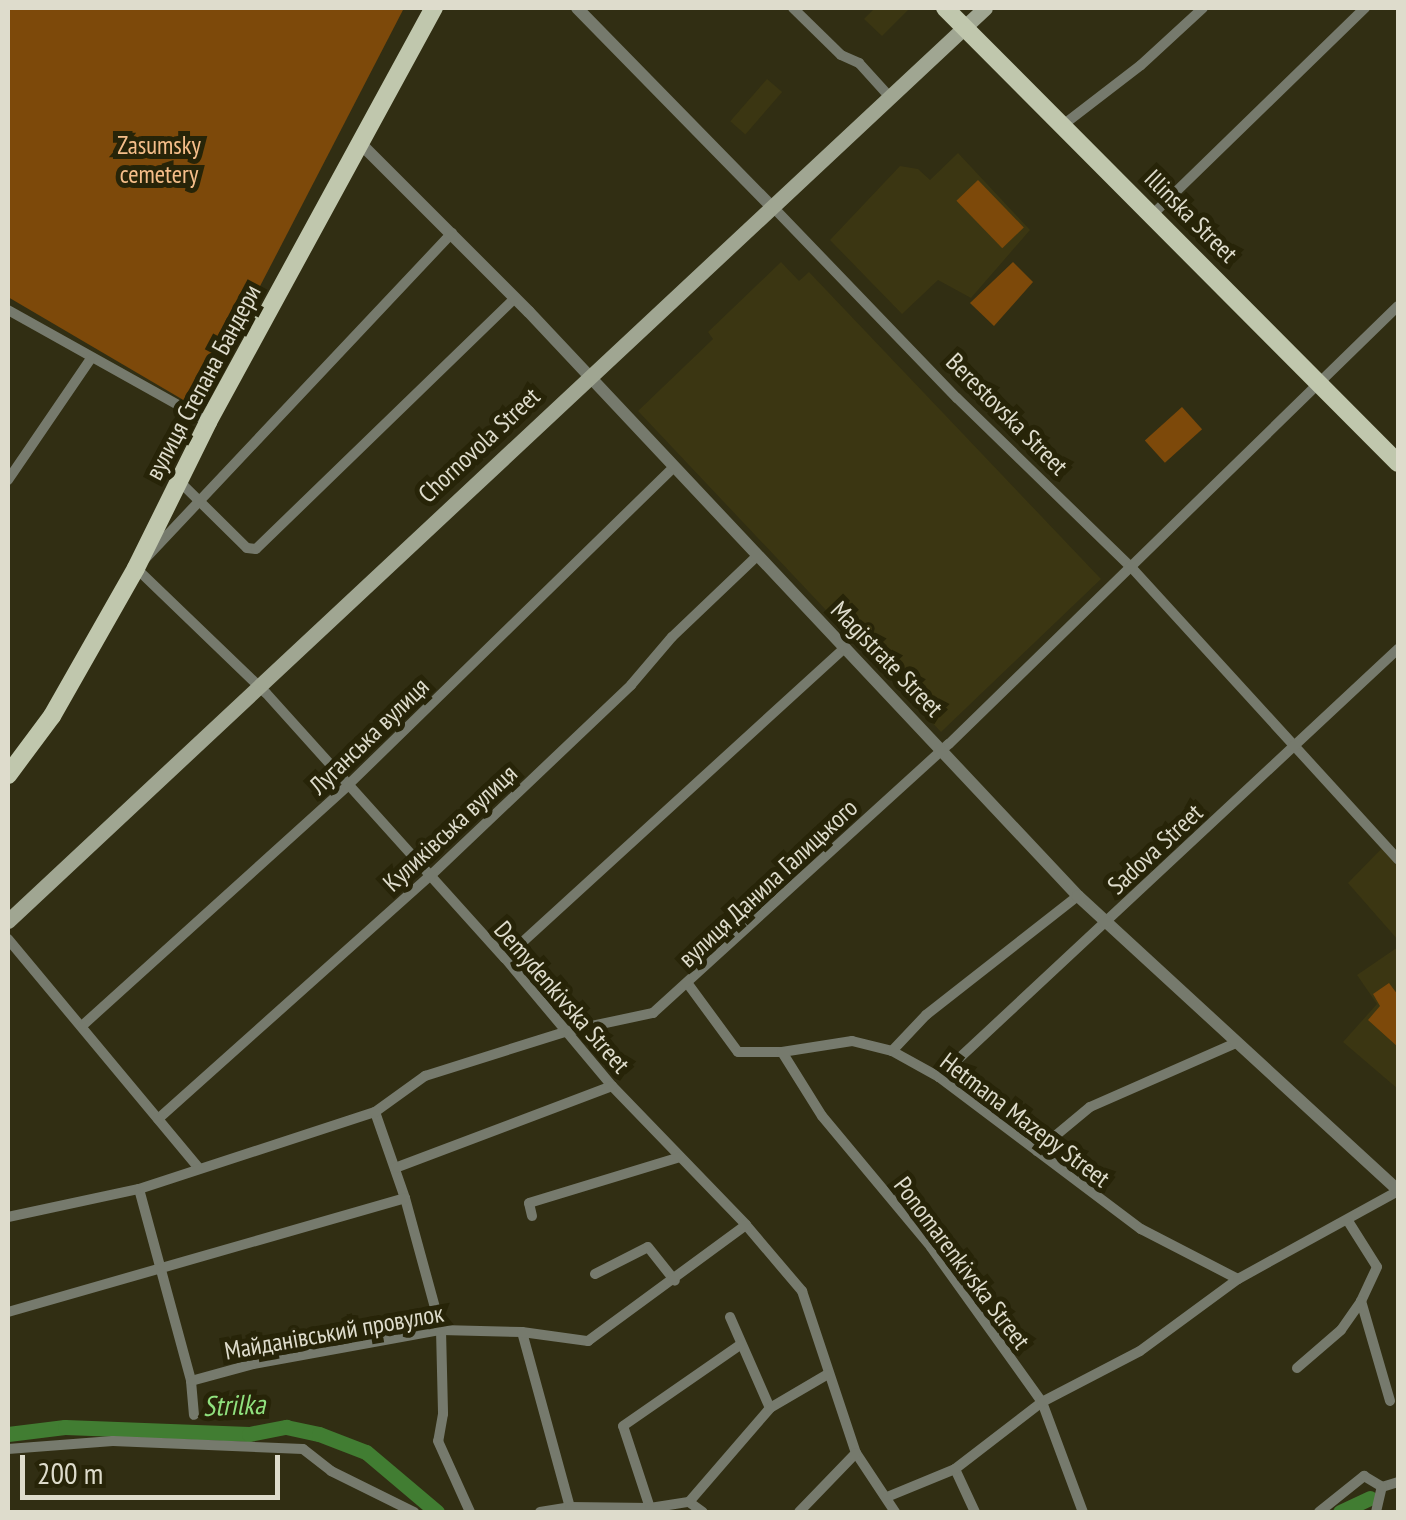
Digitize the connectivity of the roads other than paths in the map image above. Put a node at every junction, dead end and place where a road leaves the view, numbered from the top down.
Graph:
1 (434, 8) edge
2 (577, 8) edge
3 (793, 8) edge
4 (945, 8) edge
5 (985, 8) edge
6 (1203, 8) edge
7 (1365, 8) edge
8 (962, 25) junction
9 (888, 95) junction
10 (1063, 125) junction
11 (360, 142) junction
12 (770, 204) junction
13 (1153, 214) junction
14 (452, 234) junction
15 (515, 298) junction
16 (1398, 306) edge
17 (8, 310) edge
18 (90, 360) junction
19 (588, 376) junction
20 (1321, 382) junction
21 (208, 422) junction
22 (1398, 464) edge
23 (674, 467) junction
24 (8, 480) edge
25 (179, 481) junction
26 (199, 504) junction
27 (758, 555) junction
28 (1131, 567) junction
29 (136, 568) junction
30 (845, 648) junction
31 (1398, 650) edge
32 (260, 686) junction
33 (1294, 746) junction
34 (942, 750) junction
35 (8, 774) edge
36 (346, 788) junction
37 (1398, 859) edge
38 (429, 877) junction
39 (1078, 896) junction
40 (8, 921) edge
41 (1106, 922) junction
42 (8, 938) edge
43 (505, 958) junction
44 (688, 984) junction
45 (83, 1026) junction
46 (568, 1031) junction
47 (1236, 1043) junction
48 (892, 1051) junction
49 (782, 1052) junction
50 (939, 1078) junction
51 (612, 1086) junction
52 (375, 1112) junction
53 (158, 1119) junction
54 (1036, 1151) junction
55 (680, 1157) junction
56 (198, 1167) junction
57 (395, 1168) junction
58 (140, 1190) junction
59 (1398, 1190) edge
60 (405, 1198) junction
61 (532, 1216) dead end
62 (8, 1217) edge
63 (1348, 1221) junction
64 (746, 1224) junction
65 (158, 1271) junction
66 (595, 1274) dead end
67 (1238, 1279) junction
68 (674, 1281) junction
69 (1361, 1301) junction
70 (8, 1312) edge
71 (730, 1317) dead end
72 (441, 1330) junction
73 (522, 1332) junction
74 (740, 1345) junction
75 (1297, 1368) dead end
76 (828, 1374) junction
77 (192, 1381) junction
78 (1390, 1400) dead end
79 (1042, 1402) junction
80 (770, 1408) junction
81 (194, 1416) dead end
82 (8, 1449) edge
83 (856, 1453) junction
84 (954, 1469) junction
85 (1398, 1482) edge
86 (1382, 1487) junction
87 (887, 1497) junction
88 (689, 1502) junction
89 (570, 1508) junction
90 (650, 1508) junction
91 (414, 1512) edge
92 (470, 1512) edge
93 (540, 1512) edge
94 (702, 1512) edge
95 (799, 1512) edge
96 (895, 1512) edge
97 (974, 1512) edge
98 (1083, 1512) edge
99 (1318, 1512) edge
100 (1376, 1512) edge

1 - 11 main road, вулиця Степана Бандери
2 - 12 street, Berestovska Street
3 - 9 street
4 - 8 main road, Illinska Street
5 - 8 main road, Chornovola Street
6 - 10 street
7 - 13 street
8 - 9 main road, Chornovola Street
8 - 10 main road, Illinska Street
9 - 12 main road, Chornovola Street
10 - 13 main road, Illinska Street
11 - 14 street, Magistrate Street
11 - 21 main road, вулиця Степана Бандери
12 - 19 main road, Chornovola Street
12 - 28 street, Berestovska Street
13 - 20 main road, Illinska Street
14 - 15 street, Magistrate Street
14 - 26 street
15 - 19 street, Magistrate Street
15 - 26 street
16 - 20 street, вулиця Данила Галицького
17 - 18 street
18 - 21 street
18 - 24 street
19 - 23 street, Magistrate Street
19 - 32 main road, Chornovola Street
20 - 22 main road, Illinska Street
20 - 28 street, вулиця Данила Галицького
21 - 25 main road, вулиця Степана Бандери
23 - 27 street, Magistrate Street
23 - 36 street, Луганська вулиця
25 - 26 street
25 - 29 main road, вулиця Степана Бандери
26 - 29 street
27 - 30 street, Magistrate Street
27 - 38 street, Куликівська вулиця
28 - 33 street, Berestovska Street
28 - 34 street, вулиця Данила Галицького
29 - 32 street, Demydenkivska Street
29 - 35 main road, вулиця Степана Бандери
30 - 34 street, Magistrate Street
30 - 43 street
31 - 33 street, Sadova Street
32 - 36 street, Demydenkivska Street
32 - 40 main road, Chornovola Street
33 - 37 street, Berestovska Street
33 - 41 street, Sadova Street
34 - 39 street, Magistrate Street
34 - 44 street, вулиця Данила Галицького
36 - 38 street, Demydenkivska Street
36 - 45 street, Луганська вулиця
38 - 43 street, Demydenkivska Street
38 - 53 street, Куликівська вулиця
39 - 41 street, Magistrate Street
39 - 48 street
41 - 47 street, Magistrate Street
41 - 50 street, Sadova Street
42 - 45 street
43 - 46 street, Demydenkivska Street
44 - 46 street, вулиця Данила Галицького
44 - 49 street, Hetmana Mazepy Street
45 - 53 street
46 - 51 street, Demydenkivska Street
46 - 52 street, вулиця Данила Галицького
47 - 54 street
47 - 59 street, Magistrate Street
48 - 49 street, Hetmana Mazepy Street
48 - 50 street, Hetmana Mazepy Street
49 - 79 street, Ponomarenkivska Street
50 - 54 street, Hetmana Mazepy Street
51 - 55 street, Demydenkivska Street
51 - 57 street
52 - 56 street, вулиця Данила Галицького
52 - 57 street
53 - 56 street
54 - 67 street, Hetmana Mazepy Street
55 - 61 street
55 - 64 street, Demydenkivska Street
56 - 58 street, вулиця Данила Галицького
57 - 60 street
58 - 62 street, вулиця Данила Галицького
58 - 65 street
59 - 63 street
60 - 65 street
60 - 72 street
63 - 67 street
63 - 69 street
64 - 68 street, Майданівський провулок
64 - 76 street, Demydenkivska Street
65 - 70 street
65 - 77 street
66 - 68 street
67 - 79 street
68 - 73 street, Майданівський провулок
69 - 75 street
69 - 78 street
71 - 74 street
72 - 73 street, Майданівський провулок
72 - 77 street, Майданівський провулок
72 - 92 street
73 - 89 street
74 - 80 street
74 - 90 street
76 - 80 street
76 - 83 street, Demydenkivska Street
77 - 81 street
79 - 84 street
79 - 98 street, Ponomarenkivska Street
80 - 88 street
82 - 91 street
83 - 87 street, Demydenkivska Street
83 - 95 street
84 - 87 street
84 - 97 street
85 - 86 street
86 - 99 street
86 - 100 street
87 - 96 street, Demydenkivska Street
88 - 90 street
88 - 94 street
89 - 90 street
89 - 93 street

